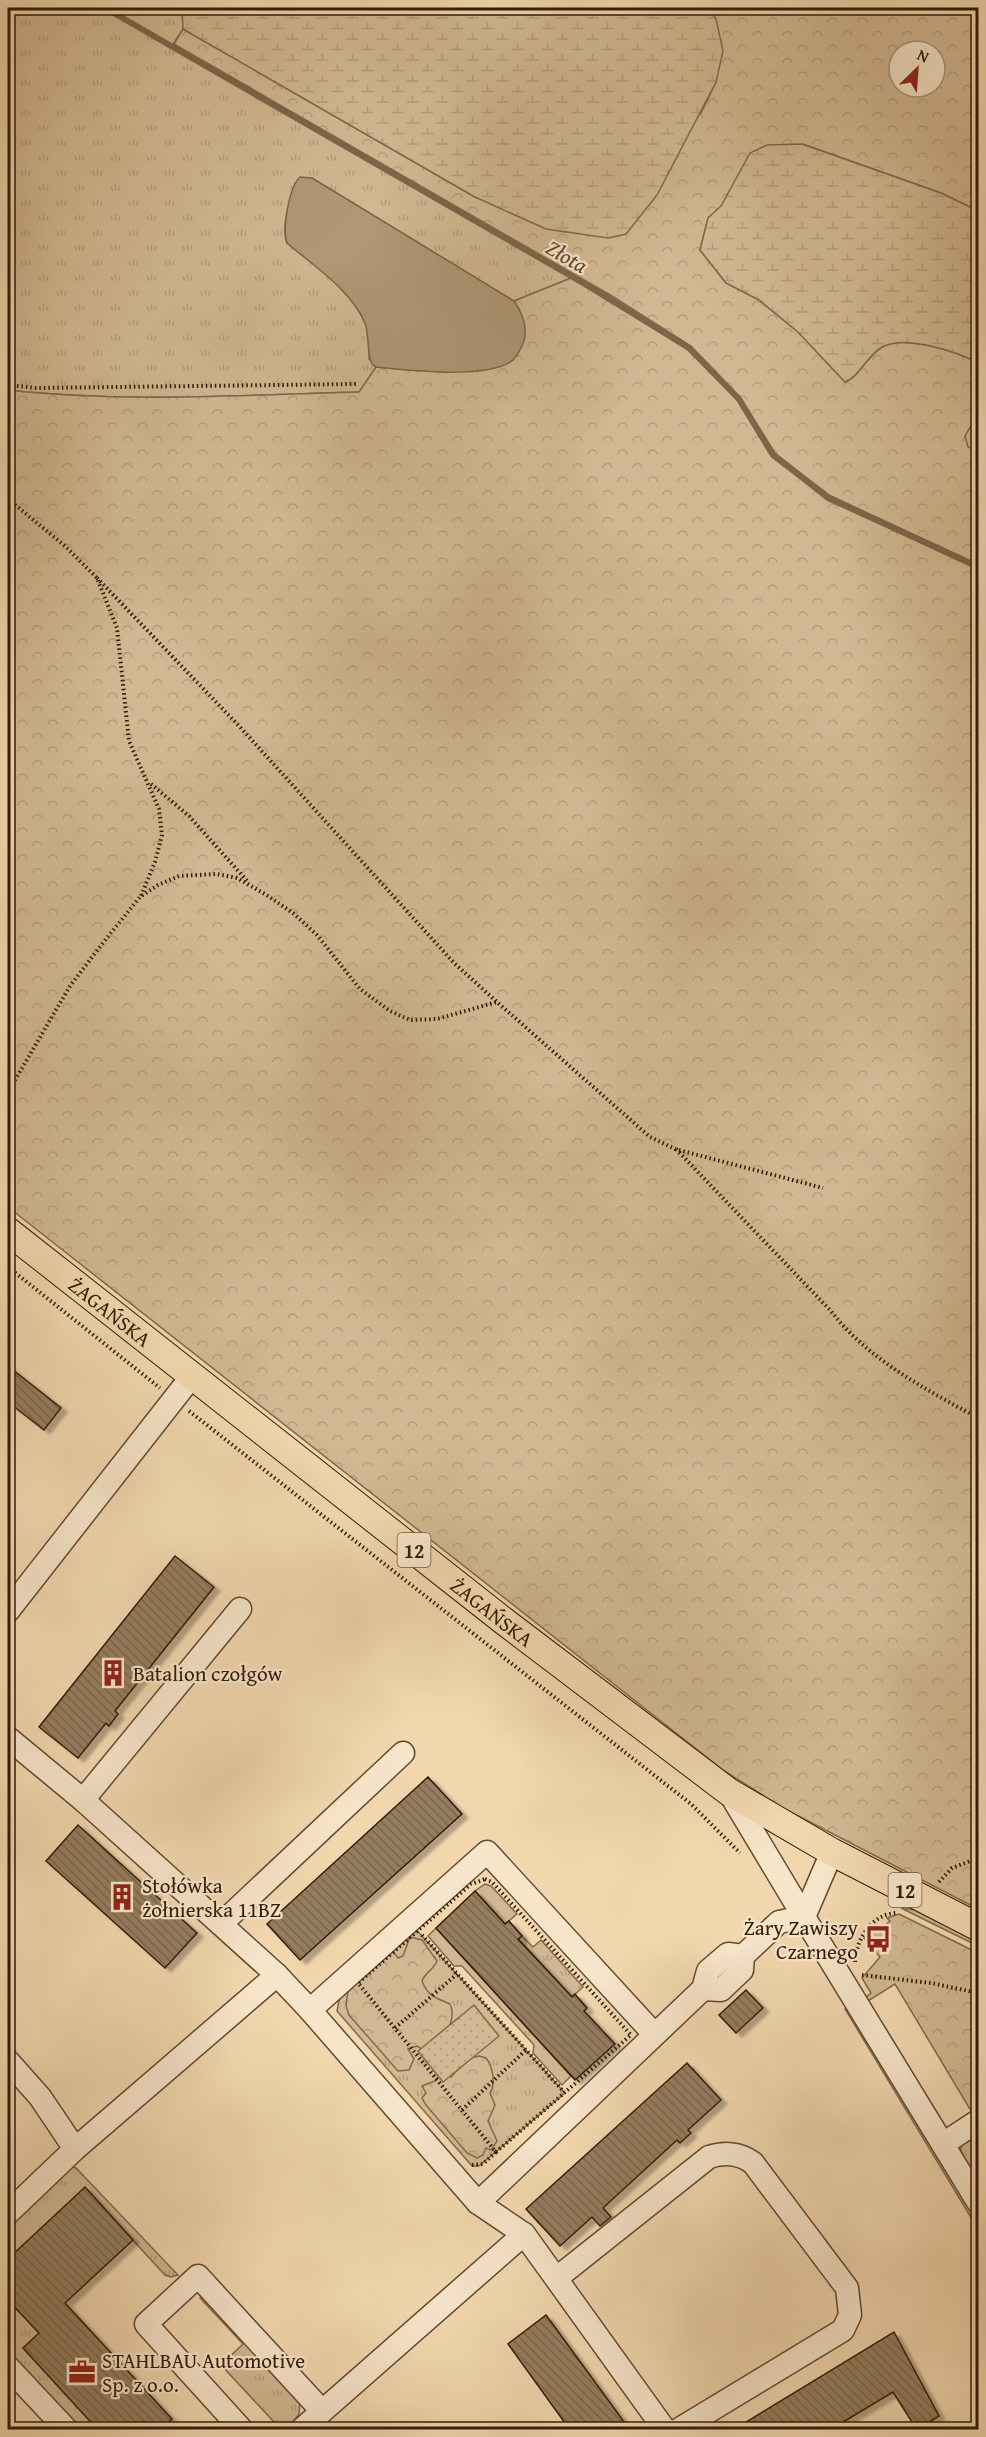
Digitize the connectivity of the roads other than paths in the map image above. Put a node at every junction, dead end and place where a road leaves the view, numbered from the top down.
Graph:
1 (8, 1231) edge
2 (192, 1376) junction
3 (240, 1609) dead end
4 (8, 1611) edge
5 (8, 1738) edge
6 (403, 1753) dead end
7 (729, 1792) junction
8 (83, 1800) junction
9 (832, 1852) junction
10 (804, 1917) junction
11 (221, 1924) junction
12 (978, 1927) edge
13 (277, 1974) junction
14 (310, 2010) junction
15 (654, 2034) junction
16 (8, 2061) edge
17 (978, 2121) edge
18 (943, 2144) junction
19 (75, 2149) junction
20 (978, 2202) edge
21 (478, 2203) junction
22 (8, 2213) edge
23 (524, 2234) junction
24 (558, 2277) junction
25 (8, 2367) edge
26 (322, 2411) junction
27 (67, 2430) edge
28 (242, 2430) edge
29 (301, 2430) edge
30 (665, 2430) edge
31 (678, 2430) edge

1 - 2 main road, ŻAGAŃSKA / 12
2 - 4 street
2 - 7 main road, ŻAGAŃSKA / 12
3 - 8 street
5 - 8 street
6 - 11 street
7 - 9 main road, ŻAGAŃSKA / 12
7 - 10 street
8 - 11 street
9 - 10 street
9 - 12 main road, ŻAGAŃSKA / 12
10 - 15 street
10 - 18 street
11 - 13 street
13 - 14 street
13 - 19 street
14 - 15 street
14 - 21 street
15 - 21 street
16 - 19 street
17 - 18 street
18 - 20 street
19 - 22 street
21 - 23 street
23 - 24 street
23 - 26 street
24 - 30 street
24 - 31 street
25 - 27 street
26 - 28 street
26 - 29 street

